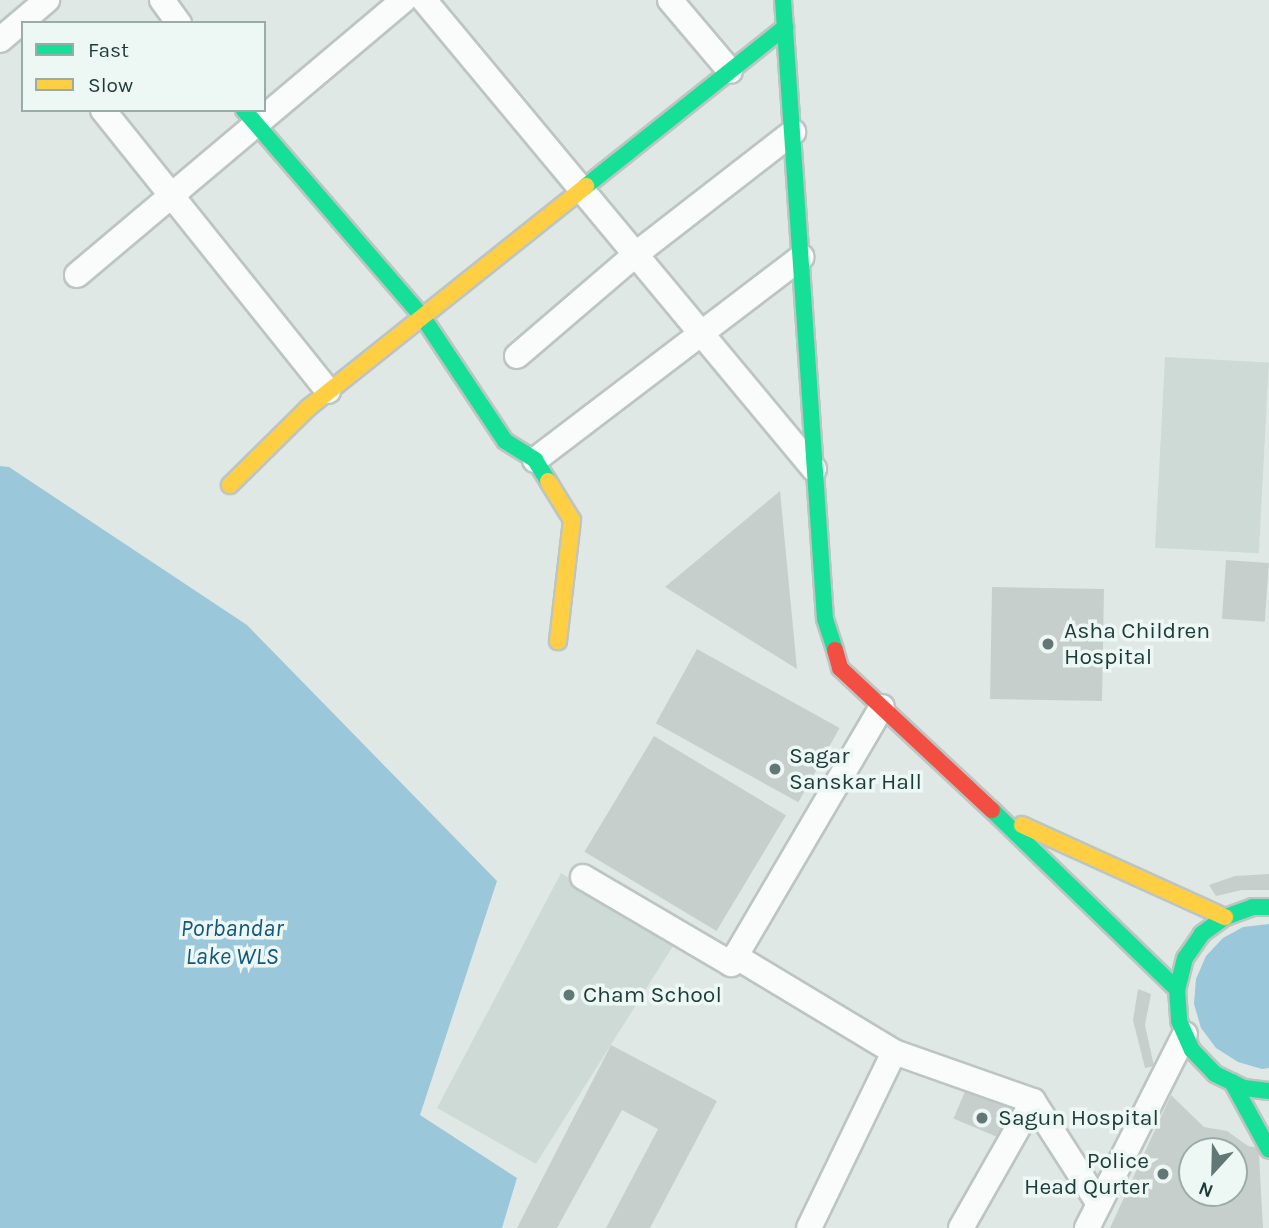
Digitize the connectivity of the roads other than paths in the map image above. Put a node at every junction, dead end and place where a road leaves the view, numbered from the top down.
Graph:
1 (162, 0) edge
2 (404, 0) edge
3 (424, 0) edge
4 (670, 0) edge
5 (783, 0) edge
6 (178, 21) edge
7 (21, 25) edge
8 (785, 27) junction
9 (0, 40) edge
10 (730, 71) junction
11 (266, 105) edge
12 (105, 112) edge
13 (249, 118) edge
14 (793, 132) junction
15 (581, 189) junction
16 (170, 197) junction
17 (636, 254) junction
18 (801, 257) junction
19 (77, 275) dead end
20 (422, 316) junction
21 (701, 332) junction
22 (517, 356) dead end
23 (328, 391) junction
24 (535, 460) junction
25 (815, 469) junction
26 (230, 485) dead end
27 (558, 641) dead end
28 (882, 707) junction
29 (997, 814) junction
30 (583, 877) dead end
31 (1269, 907) edge
32 (1225, 917) junction
33 (735, 956) junction
34 (1177, 989) junction
35 (1185, 1034) junction
36 (894, 1052) junction
37 (1232, 1082) junction
38 (1269, 1091) edge
39 (1033, 1101) junction
40 (1269, 1150) edge
41 (1099, 1204) junction
42 (809, 1228) edge
43 (961, 1228) edge
44 (1087, 1228) edge

1 - 6 street
2 - 11 street
3 - 15 street
4 - 10 street
5 - 8 main road
7 - 9 street
8 - 10 main road
8 - 14 main road
10 - 15 main road
12 - 16 street
13 - 16 street
13 - 20 main road
14 - 17 street
14 - 18 main road
15 - 17 street
15 - 20 main road
16 - 19 street
16 - 23 street
17 - 21 street
17 - 22 street
18 - 21 street
18 - 25 main road
20 - 23 main road
20 - 24 main road
21 - 24 street
21 - 25 street
23 - 26 main road
24 - 27 main road
25 - 28 main road
28 - 29 main road
28 - 33 street
29 - 32 main road
29 - 34 main road
30 - 33 street
31 - 32 main road
32 - 34 main road
33 - 36 street
34 - 35 main road
35 - 37 main road
35 - 41 street
36 - 39 street
36 - 42 street
37 - 38 main road
37 - 40 main road
39 - 41 street
39 - 43 street
41 - 44 street

